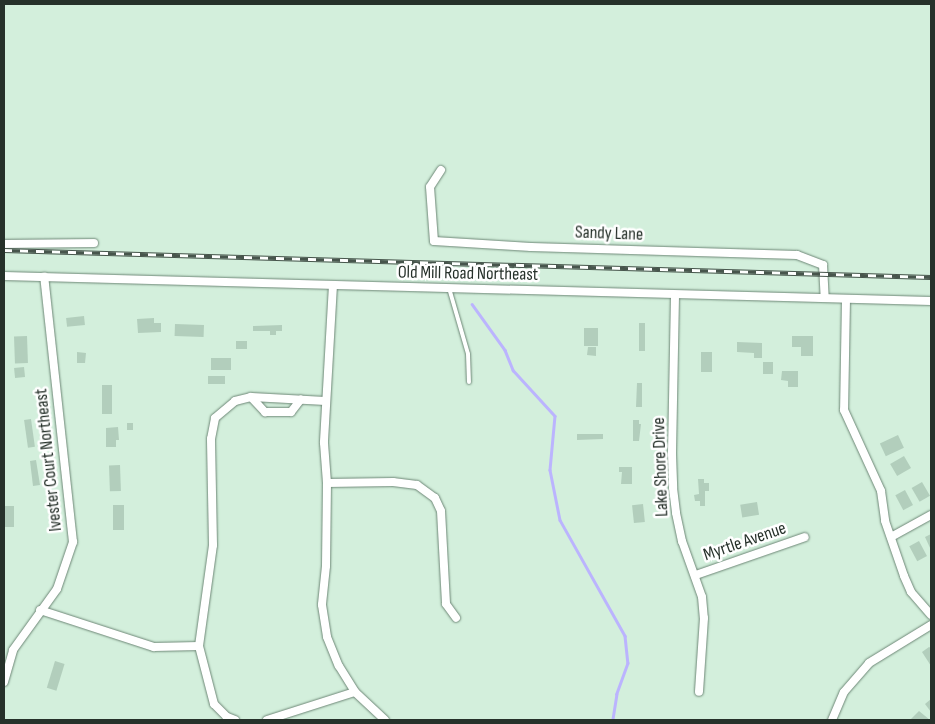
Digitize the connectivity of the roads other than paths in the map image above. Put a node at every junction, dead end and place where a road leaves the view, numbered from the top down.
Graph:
1 (441, 170) dead end
2 (94, 243) dead end
3 (4, 244) edge
4 (4, 276) edge
5 (44, 277) junction
6 (333, 285) junction
7 (449, 288) junction
8 (675, 296) junction
9 (825, 298) junction
10 (846, 299) junction
11 (931, 301) edge
12 (469, 382) dead end
13 (250, 397) junction
14 (300, 399) junction
15 (326, 400) junction
16 (327, 483) junction
17 (931, 515) edge
18 (805, 537) dead end
19 (891, 537) junction
20 (696, 574) junction
21 (40, 610) junction
22 (931, 615) edge
23 (456, 618) dead end
24 (931, 625) edge
25 (199, 646) junction
26 (4, 682) edge
27 (355, 692) junction
28 (699, 692) dead end
29 (235, 720) edge
30 (267, 720) edge
31 (385, 720) edge
32 (832, 720) edge

1 - 9 street, Sandy Lane
2 - 3 street
4 - 5 street, Old Mill Road Northeast
5 - 6 street, Old Mill Road Northeast
5 - 21 street, Ivester Court Northeast
6 - 7 street, Old Mill Road Northeast
6 - 15 street
7 - 8 street, Old Mill Road Northeast
7 - 12 lane
8 - 9 street, Old Mill Road Northeast
8 - 20 street, Lake Shore Drive
9 - 10 street, Old Mill Road Northeast
10 - 11 street, Old Mill Road Northeast
10 - 19 street
13 - 14 street
13 - 14 street
13 - 25 street
14 - 15 street
15 - 16 street
16 - 23 street
16 - 27 street
17 - 19 street
18 - 20 street, Myrtle Avenue
19 - 22 street
20 - 28 street, Lake Shore Drive
21 - 25 street
21 - 26 street, Ivester Court Northeast
24 - 32 street
25 - 29 street
27 - 30 street
27 - 31 street

